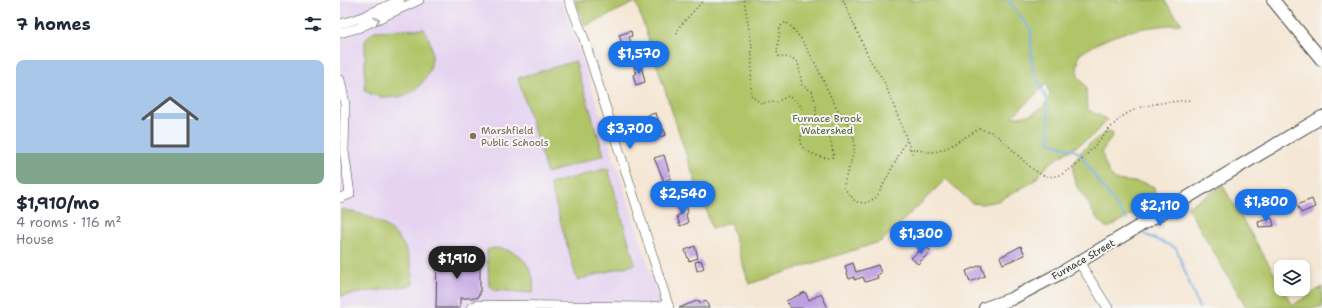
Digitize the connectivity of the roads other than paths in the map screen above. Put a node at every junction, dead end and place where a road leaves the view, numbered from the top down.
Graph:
1 (400, 0) edge
2 (419, 0) edge
3 (569, 0) edge
4 (1273, 0) edge
5 (340, 24) edge
6 (340, 33) edge
7 (1322, 60) edge
8 (340, 80) edge
9 (1322, 117) edge
10 (340, 198) edge
11 (1079, 262) junction
12 (669, 306) edge
13 (526, 307) edge
14 (471, 308) edge
15 (985, 308) edge
16 (1108, 308) edge

1 - 5 street
6 -> 2 street
3 - 12 street
4 - 7 main road
8 - 10 street
9 - 11 main road, Furnace Street
11 - 15 main road, Furnace Street
11 - 16 street
12 - 13 street
13 - 14 street

